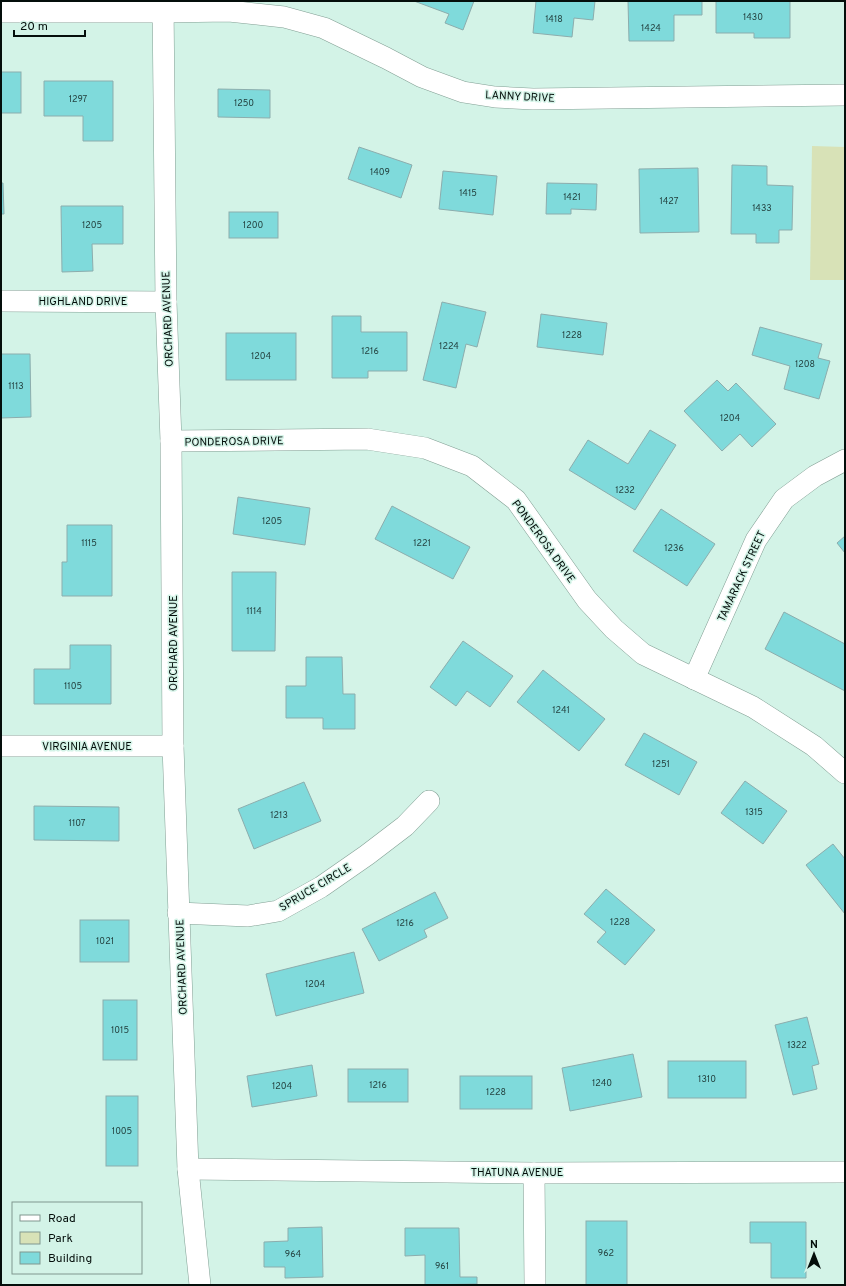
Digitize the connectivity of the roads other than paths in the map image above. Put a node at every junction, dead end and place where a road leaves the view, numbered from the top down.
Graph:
1 (163, 7) edge
2 (1, 12) edge
3 (845, 95) edge
4 (1, 301) edge
5 (166, 302) junction
6 (171, 441) junction
7 (845, 460) edge
8 (694, 679) junction
9 (1, 746) edge
10 (173, 746) junction
11 (845, 773) edge
12 (429, 801) dead end
13 (178, 913) junction
14 (188, 1169) junction
15 (845, 1172) edge
16 (534, 1173) junction
17 (200, 1285) edge
18 (535, 1285) edge

1 - 2 street
1 - 3 street, LANNY DRIVE
1 - 5 street, ORCHARD AVENUE
4 - 5 street, HIGHLAND DRIVE
5 - 6 street, ORCHARD AVENUE
6 - 8 street, PONDEROSA DRIVE
6 - 10 street, ORCHARD AVENUE
7 - 8 street, TAMARACK STREET
8 - 11 street, PONDEROSA DRIVE
9 - 10 street, VIRGINIA AVENUE
10 - 13 street, ORCHARD AVENUE
12 - 13 street, SPRUCE CIRCLE
13 - 14 street, ORCHARD AVENUE
14 - 16 street, THATUNA AVENUE
14 - 17 street, ORCHARD AVENUE
15 - 16 street, THATUNA AVENUE
16 - 18 street

